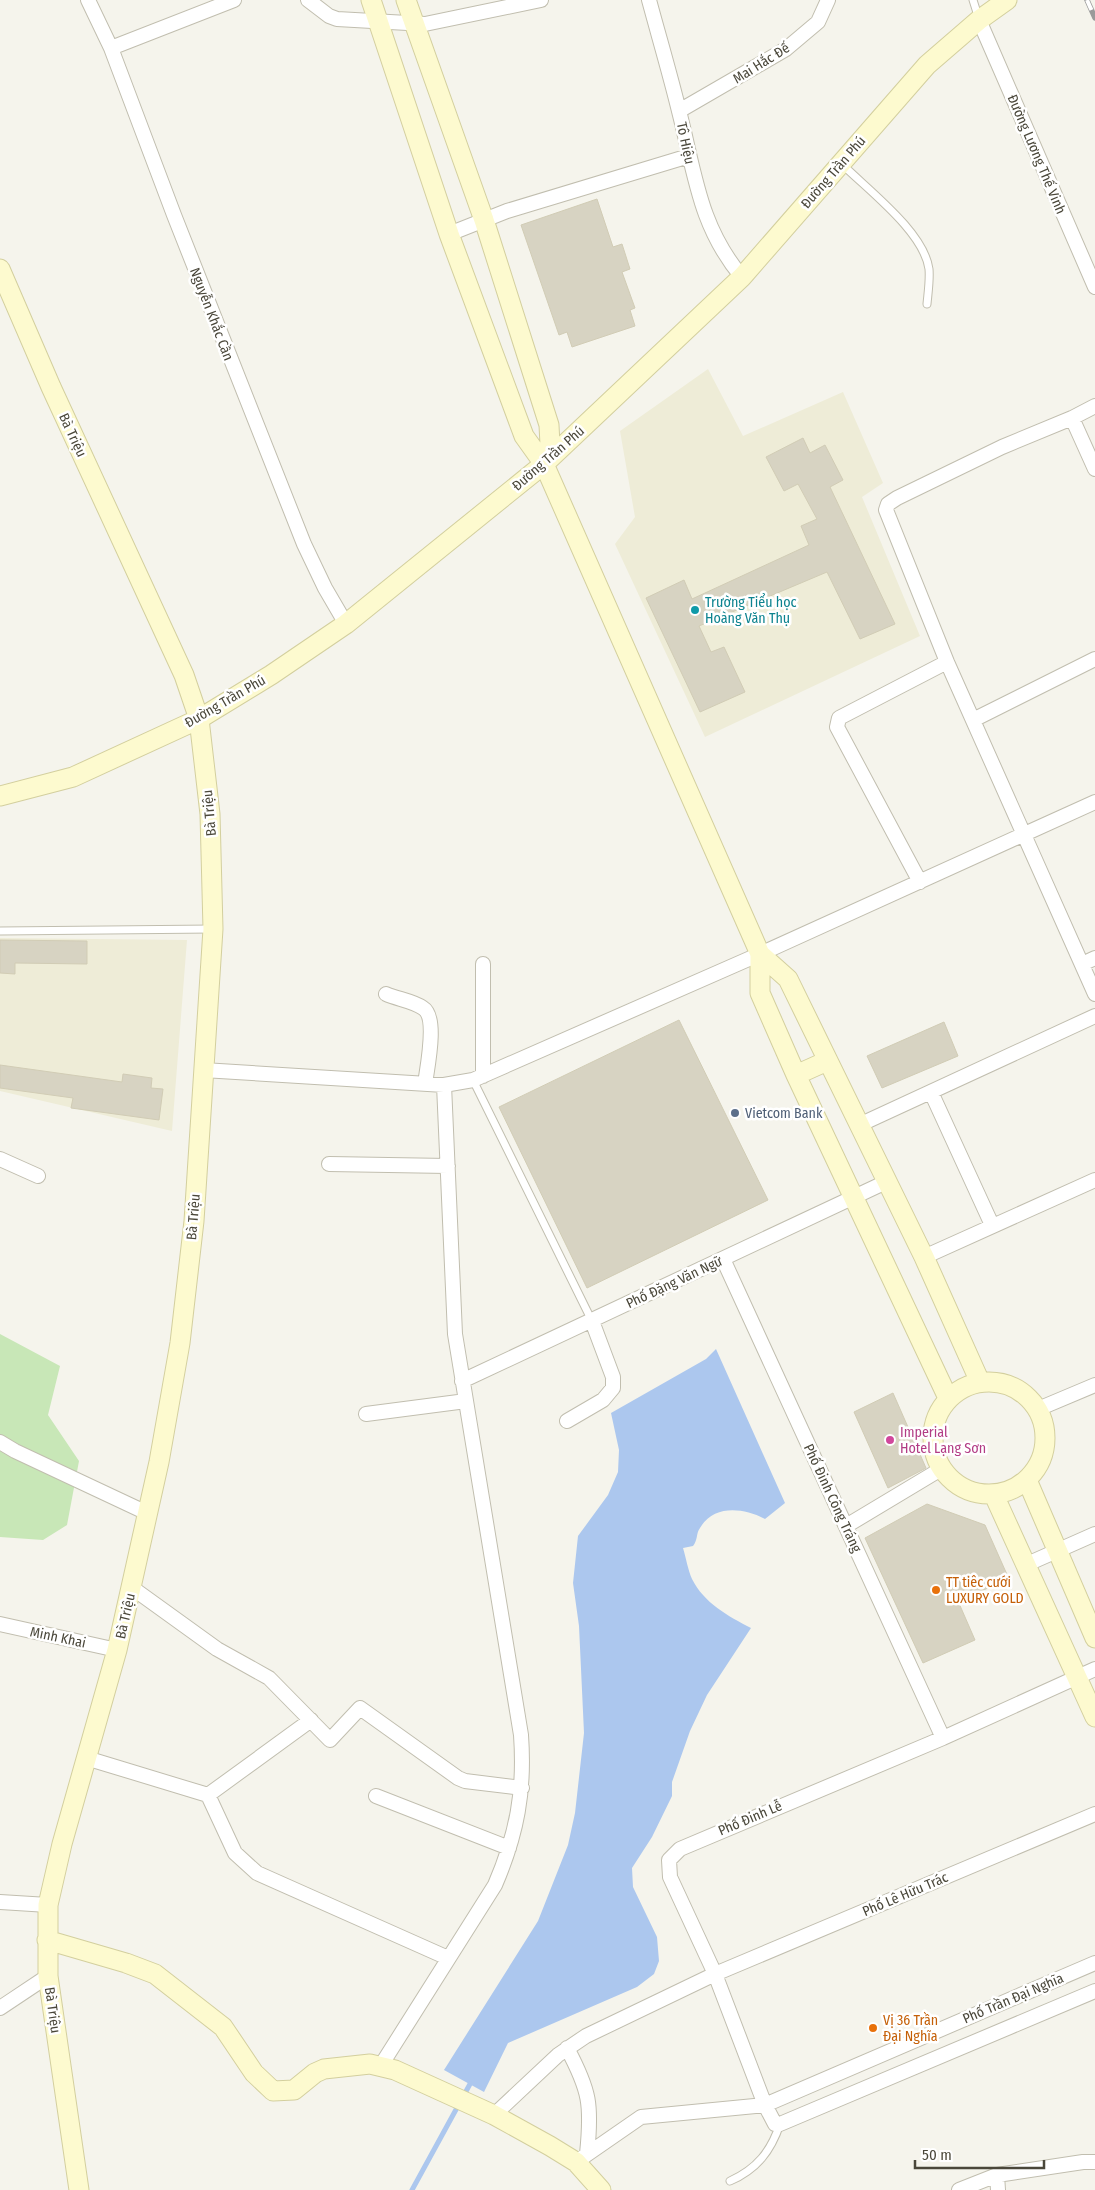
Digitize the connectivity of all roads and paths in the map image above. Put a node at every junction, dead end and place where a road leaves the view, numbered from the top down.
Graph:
1 (88, 0) edge
2 (234, 0) edge
3 (308, 0) edge
4 (371, 0) edge
5 (406, 0) edge
6 (541, 0) edge
7 (649, 0) edge
8 (828, 0) edge
9 (973, 0) edge
10 (1007, 0) edge
11 (979, 20) junction
12 (378, 21) junction
13 (415, 23) junction
14 (111, 48) junction
15 (679, 111) junction
16 (689, 156) junction
17 (840, 163) junction
18 (484, 220) junction
19 (449, 234) junction
20 (0, 269) edge
21 (742, 277) junction
22 (1095, 287) edge
23 (927, 304) dead end
24 (1095, 406) edge
25 (1072, 418) junction
26 (544, 464) junction
27 (1095, 469) edge
28 (346, 624) junction
29 (1095, 659) edge
30 (947, 662) junction
31 (198, 719) junction
32 (973, 720) junction
33 (0, 796) edge
34 (1095, 802) edge
35 (1024, 834) junction
36 (920, 882) junction
37 (213, 929) junction
38 (0, 931) edge
39 (760, 954) junction
40 (1095, 958) edge
41 (483, 964) dead end
42 (1082, 964) junction
43 (386, 994) dead end
44 (1095, 994) edge
45 (1095, 1016) edge
46 (827, 1061) junction
47 (203, 1070) junction
48 (796, 1075) junction
49 (478, 1078) junction
50 (425, 1084) junction
51 (444, 1085) junction
52 (931, 1092) junction
53 (859, 1125) junction
54 (0, 1159) edge
55 (329, 1164) dead end
56 (448, 1166) junction
57 (38, 1176) dead end
58 (1095, 1180) edge
59 (886, 1182) junction
60 (855, 1197) junction
61 (992, 1225) junction
62 (924, 1258) junction
63 (723, 1259) junction
64 (592, 1321) junction
65 (462, 1381) junction
66 (980, 1382) junction
67 (1095, 1385) edge
68 (948, 1398) junction
69 (466, 1401) junction
70 (1038, 1409) junction
71 (366, 1414) dead end
72 (567, 1421) dead end
73 (0, 1442) edge
74 (941, 1469) junction
75 (1027, 1480) junction
76 (994, 1494) junction
77 (147, 1513) junction
78 (846, 1526) junction
79 (1095, 1534) edge
80 (1056, 1551) junction
81 (1025, 1565) junction
82 (131, 1588) junction
83 (0, 1624) edge
84 (1095, 1638) edge
85 (117, 1650) junction
86 (1095, 1670) edge
87 (1077, 1677) junction
88 (1095, 1717) edge
89 (311, 1720) junction
90 (943, 1738) junction
91 (86, 1758) junction
92 (522, 1788) junction
93 (208, 1794) junction
94 (376, 1796) dead end
95 (1095, 1814) edge
96 (509, 1848) junction
97 (2, 1901) edge
98 (48, 1905) junction
99 (47, 1940) junction
100 (448, 1958) junction
101 (1095, 1962) edge
102 (714, 1974) junction
103 (48, 1976) junction
104 (1095, 1991) edge
105 (0, 2008) edge
106 (567, 2048) junction
107 (380, 2067) junction
108 (765, 2105) junction
109 (494, 2115) junction
110 (780, 2124) junction
111 (581, 2158) junction
112 (1095, 2162) edge
113 (998, 2175) junction
114 (730, 2181) dead end
115 (79, 2190) edge
116 (602, 2190) edge
117 (959, 2190) edge
118 (998, 2190) edge

1 - 14 street, Nguyễn Khắc Cần
2 - 14 street
3 - 12 street
4 - 12 main road
5 - 13 main road
6 - 13 street
7 - 15 street, Tô Hiệu
8 - 15 street, Mai Hắc Đế
9 - 11 lane
10 - 11 main road, Đường Trần Phú
11 - 17 main road, Đường Trần Phú
11 - 22 street, Đường Lương Thế Vinh
12 - 13 street
12 - 19 main road
13 - 18 main road
14 - 28 street, Nguyễn Khắc Cần
15 - 16 street, Tô Hiệu
16 - 18 street
16 - 21 street, Tô Hiệu
17 - 21 main road, Đường Trần Phú
17 - 23 lane
18 - 19 street
18 - 26 main road
19 - 26 main road
20 - 31 main road, Bà Triệu
21 - 26 main road, Đường Trần Phú
24 - 25 street
25 - 27 street
25 - 30 street
26 - 28 main road, Đường Trần Phú
26 - 39 main road
28 - 31 main road, Đường Trần Phú
29 - 32 street
30 - 32 street
30 - 36 street
31 - 33 main road, Đường Trần Phú
31 - 37 main road, Bà Triệu
32 - 35 street
34 - 35 street
35 - 36 street
35 - 42 street
36 - 39 street
37 - 38 lane
37 - 47 main road, Bà Triệu
39 - 46 main road
39 - 48 main road
39 - 49 street
40 - 42 street
41 - 49 street
42 - 44 street
43 - 50 street
45 - 52 street
46 - 48 main road
46 - 53 main road
47 - 50 street
47 - 77 main road, Bà Triệu
48 - 60 main road
49 - 51 street
49 - 64 lane
50 - 51 street
51 - 56 street
52 - 53 street
52 - 61 street
53 - 59 main road
54 - 57 street
55 - 56 street
56 - 65 street
58 - 61 street
59 - 60 street, Phố Đặng Văn Ngữ
59 - 62 main road
60 - 63 street, Phố Đặng Văn Ngữ
60 - 68 main road
61 - 62 street
62 - 66 main road
63 - 64 street, Phố Đặng Văn Ngữ
63 - 78 street, Phố Đinh Công Tráng
64 - 65 street, Phố Đặng Văn Ngữ
64 - 72 street
65 - 69 street
66 - 68 main road
66 - 70 main road
67 - 70 street
68 - 74 main road
69 - 71 street
69 - 92 street
70 - 75 main road
73 - 77 street
74 - 76 main road
74 - 78 street
75 - 76 main road
75 - 80 main road
76 - 81 main road
77 - 82 main road, Bà Triệu
78 - 90 street, Phố Đinh Công Tráng
79 - 80 street
80 - 81 street
80 - 84 main road
81 - 87 main road
82 - 85 main road, Bà Triệu
82 - 89 street
83 - 85 street, Minh Khai
85 - 91 main road, Bà Triệu
86 - 87 street, Phố Đinh Lễ
87 - 88 main road
87 - 90 street, Phố Đinh Lễ
89 - 92 street
89 - 93 street
90 - 102 street, Phố Đinh Lễ
91 - 93 street
91 - 98 main road, Bà Triệu
92 - 96 street
93 - 100 street
94 - 96 street
95 - 102 street, Phố Lê Hữu Trác
96 - 100 street
97 - 98 street
98 - 99 main road, Bà Triệu
99 - 103 main road, Bà Triệu
99 - 107 main road
100 - 107 street
101 - 108 street, Phố Trần Đại Nghĩa
102 - 106 street, Phố Lê Hữu Trác
102 - 108 street, Phố Đinh Lễ
103 - 105 street
103 - 115 main road, Bà Triệu
104 - 110 street, Phố Trần Đại Nghĩa
106 - 109 street, Phố Lê Hữu Trác
106 - 111 street
107 - 109 main road
108 - 110 street, Phố Đinh Lễ
108 - 111 street, Phố Trần Đại Nghĩa
109 - 111 main road
110 - 114 lane
111 - 116 main road
112 - 113 street
113 - 117 street
113 - 118 street

